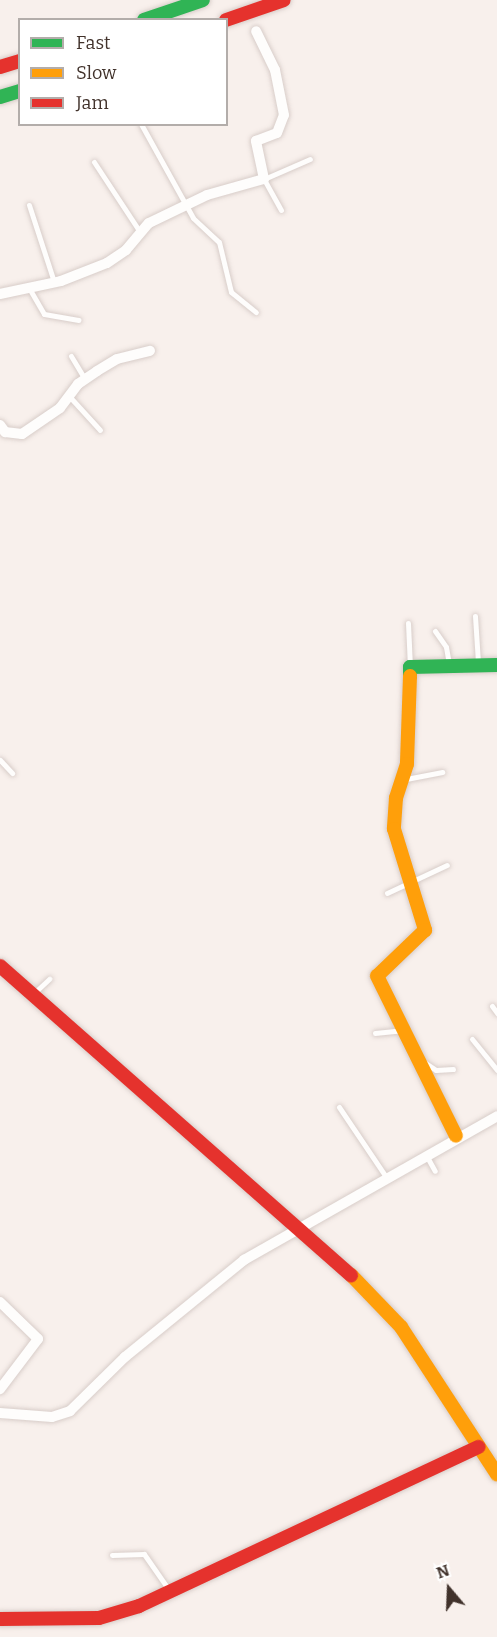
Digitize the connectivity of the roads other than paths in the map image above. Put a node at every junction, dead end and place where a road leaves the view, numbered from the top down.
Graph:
1 (203, 0) edge
2 (284, 0) edge
3 (150, 18) edge
4 (228, 19) edge
5 (256, 31) dead end
6 (18, 62) edge
7 (0, 68) edge
8 (18, 92) edge
9 (0, 97) edge
10 (142, 126) edge
11 (310, 159) dead end
12 (94, 162) dead end
13 (264, 179) junction
14 (29, 205) dead end
15 (187, 206) junction
16 (281, 210) dead end
17 (140, 232) junction
18 (54, 282) junction
19 (29, 288) junction
20 (0, 294) edge
21 (256, 312) dead end
22 (78, 320) dead end
23 (150, 351) dead end
24 (71, 356) dead end
25 (85, 379) junction
26 (68, 395) junction
27 (0, 425) edge
28 (100, 430) dead end
29 (475, 616) dead end
30 (408, 623) dead end
31 (435, 631) dead end
32 (449, 664) junction
33 (478, 665) junction
34 (497, 665) edge
35 (410, 667) junction
36 (0, 760) edge
37 (442, 772) dead end
38 (12, 773) dead end
39 (404, 780) junction
40 (447, 865) dead end
41 (410, 884) junction
42 (387, 893) dead end
43 (0, 966) edge
44 (49, 979) dead end
45 (33, 994) junction
46 (492, 1006) dead end
47 (497, 1012) edge
48 (404, 1029) junction
49 (375, 1033) dead end
50 (472, 1039) dead end
51 (420, 1060) junction
52 (453, 1069) dead end
53 (497, 1070) edge
54 (339, 1107) dead end
55 (497, 1116) edge
56 (456, 1136) junction
57 (426, 1153) junction
58 (435, 1171) dead end
59 (386, 1177) junction
60 (297, 1228) junction
61 (0, 1302) edge
62 (0, 1389) edge
63 (0, 1413) edge
64 (479, 1447) junction
65 (497, 1474) edge
66 (112, 1555) dead end
67 (169, 1590) junction
68 (0, 1619) edge

1 - 3 street
2 - 4 street
5 - 13 street
6 - 7 street
8 - 9 street
10 - 15 lane
11 - 13 lane
12 - 17 lane
13 - 15 street
13 - 16 lane
14 - 18 lane
15 - 17 street
15 - 21 lane
17 - 18 street
18 - 19 street
19 - 20 street
19 - 22 lane
23 - 25 street
24 - 25 lane
25 - 26 street
26 - 27 street
26 - 28 lane
29 - 33 lane
30 - 35 lane
31 - 32 lane
32 - 33 street
32 - 35 street
33 - 34 street
35 - 39 street
36 - 38 lane
37 - 39 lane
39 - 41 street
40 - 41 lane
41 - 42 lane
41 - 48 street
43 - 45 street
44 - 45 lane
45 - 60 street
46 - 47 lane
48 - 49 lane
48 - 51 street
50 - 53 lane
51 - 52 lane
51 - 56 street
54 - 59 lane
55 - 56 street
56 - 57 street
57 - 58 lane
57 - 59 street
59 - 60 street
60 - 63 street
60 - 64 street
61 - 62 street
64 - 65 street
64 - 67 street
66 - 67 lane
67 - 68 street

